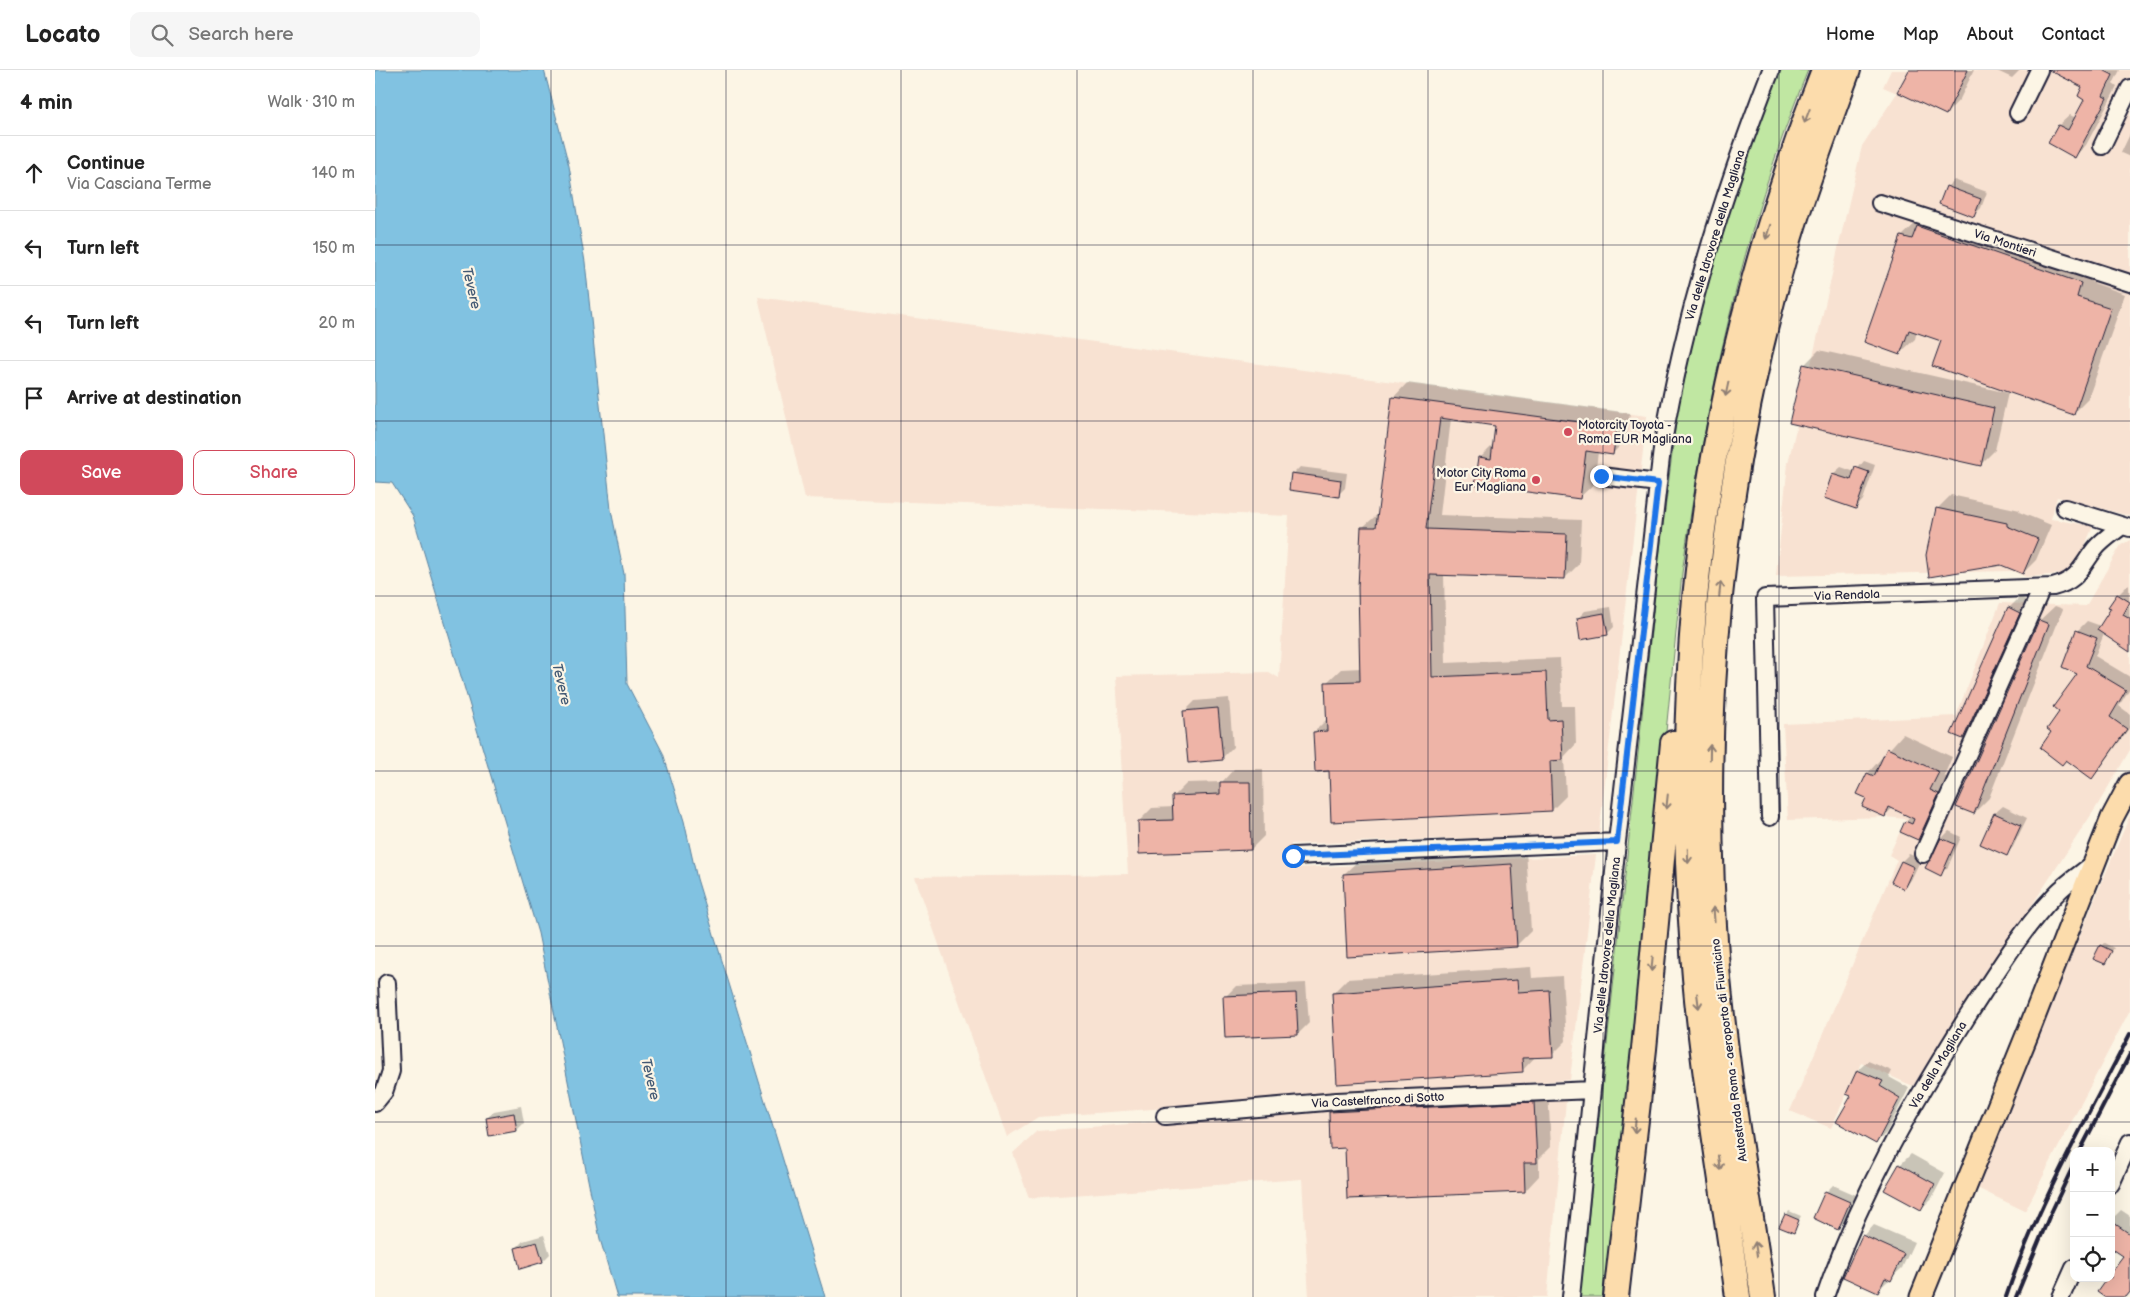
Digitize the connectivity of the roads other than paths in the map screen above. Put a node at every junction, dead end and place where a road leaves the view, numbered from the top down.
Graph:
1 (1771, 70) edge
2 (1824, 70) edge
3 (1848, 70) edge
4 (2039, 70) edge
5 (2130, 88) edge
6 (2018, 113) dead end
7 (2102, 146) dead end
8 (1880, 204) dead end
9 (2130, 283) edge
10 (1601, 476) dead end
11 (1658, 483) junction
12 (2065, 508) dead end
13 (2126, 527) edge
14 (2042, 588) junction
15 (1695, 598) junction
16 (2130, 784) edge
17 (1769, 817) dead end
18 (1617, 842) junction
19 (1923, 854) dead end
20 (1293, 856) dead end
21 (2096, 862) junction
22 (387, 983) dead end
23 (1592, 1090) junction
24 (375, 1102) edge
25 (1165, 1116) dead end
26 (2130, 1142) edge
27 (2115, 1175) edge
28 (2070, 1277) edge
29 (1571, 1297) edge
30 (1617, 1297) edge
31 (1739, 1297) edge
32 (1763, 1297) edge
33 (1825, 1297) edge
34 (1921, 1297) edge
35 (2061, 1297) edge

1 - 11 street, Via delle Idrovore della Magliana
2 -> 15 highway, Autostrada Roma - aeroporto di Fiumicino
32 -> 3 highway, Autostrada Roma - aeroporto di Fiumicino
4 - 6 street
5 - 7 street
8 - 9 street, Via Montieri
10 - 11 street
11 - 18 street, Via delle Idrovore della Magliana
12 - 13 street
13 - 14 street, Via Rendola
14 - 17 street, Via Rendola
14 - 19 street
15 -> 30 highway
15 -> 31 highway, Autostrada Roma - aeroporto di Fiumicino
16 - 21 main road
18 - 20 street
18 - 23 street, Via delle Idrovore della Magliana
21 - 33 street, Via della Magliana
21 - 34 main road
22 - 24 street
23 - 25 street, Via Castelfranco di Sotto
23 - 29 street, Via delle Idrovore della Magliana
26 - 27 street
28 - 35 street

